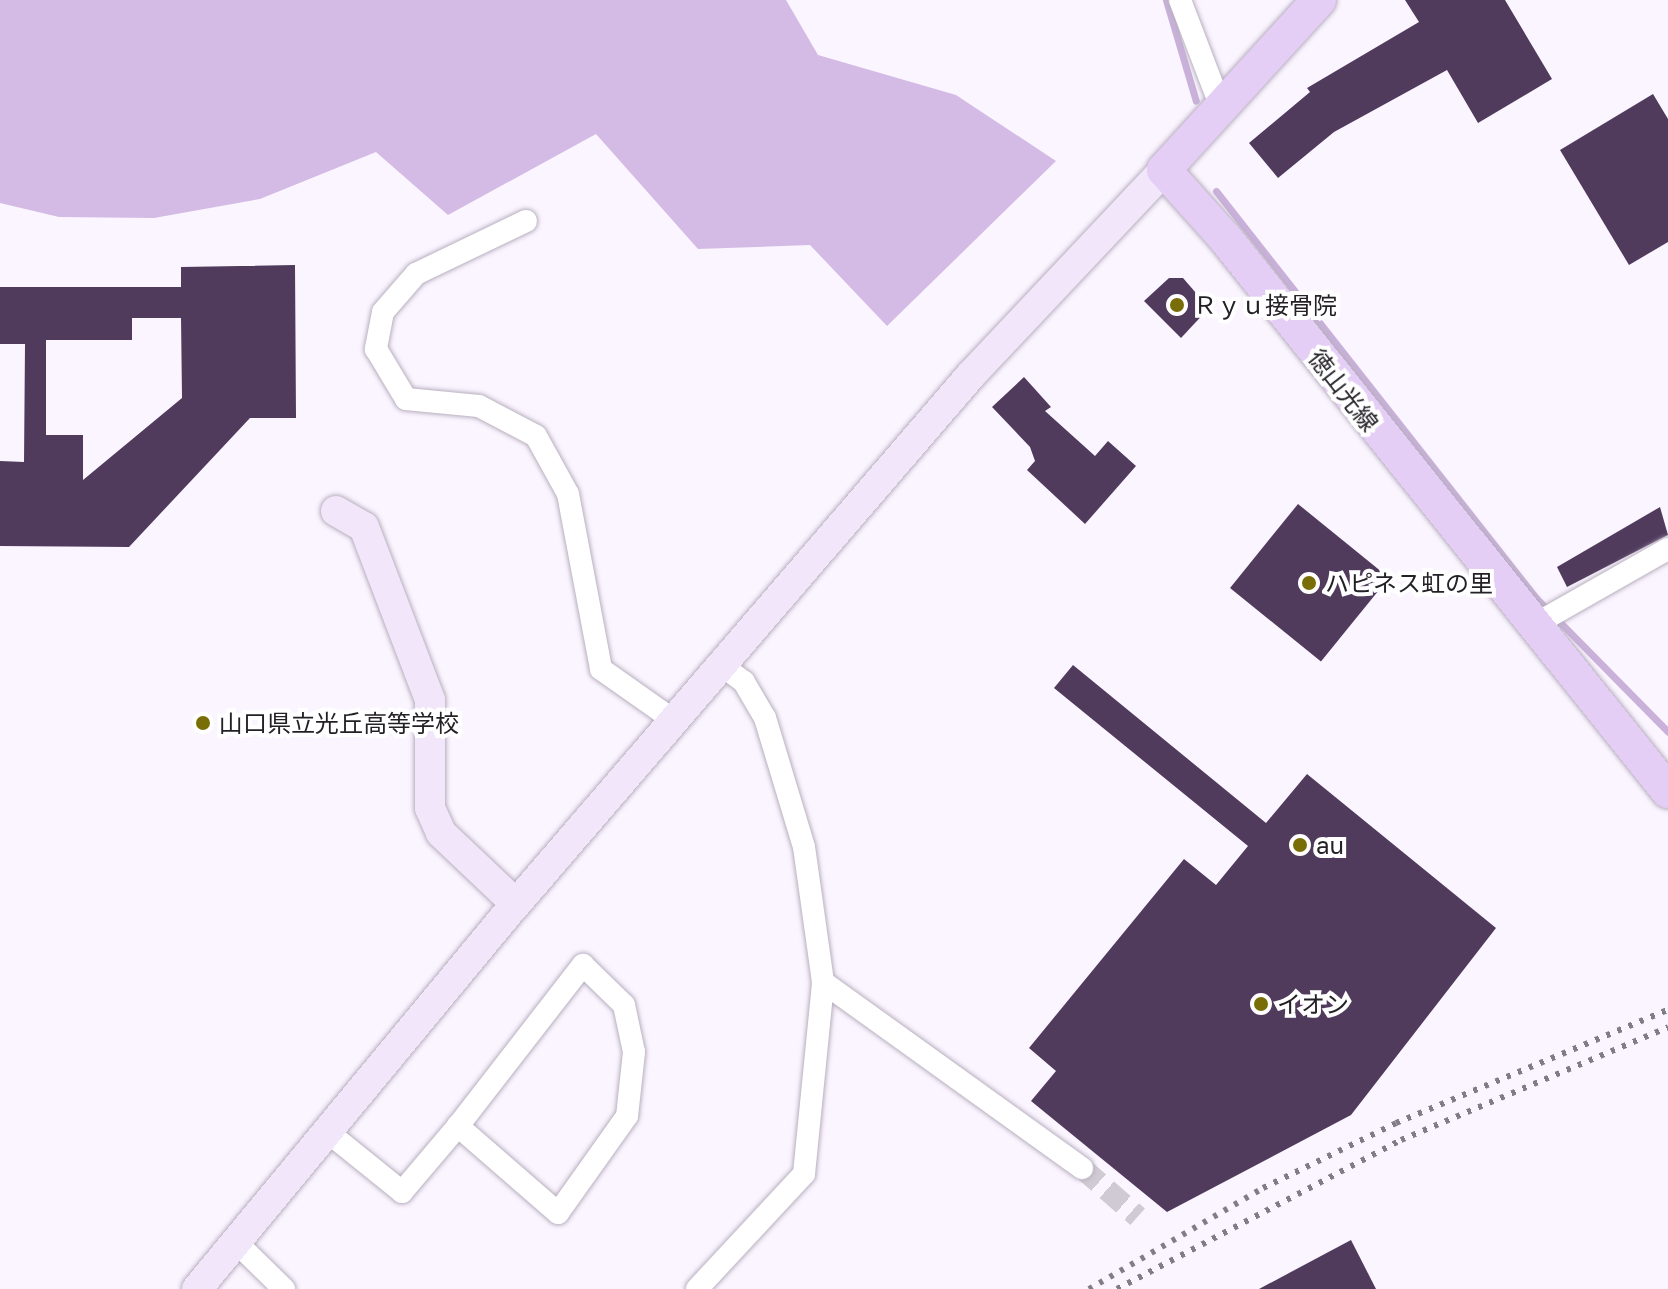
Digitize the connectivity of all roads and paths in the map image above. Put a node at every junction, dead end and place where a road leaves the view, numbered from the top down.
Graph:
1 (1180, 0) edge
2 (1319, 0) edge
3 (1220, 105) junction
4 (1164, 170) junction
5 (526, 221) dead end
6 (336, 511) dead end
7 (1668, 549) edge
8 (1534, 625) junction
9 (724, 667) junction
10 (676, 722) junction
11 (1668, 791) edge
12 (516, 904) junction
13 (823, 982) junction
14 (458, 1126) junction
15 (329, 1133) junction
16 (1082, 1168) tunnel mouth
17 (237, 1243) junction
18 (197, 1289) edge
19 (284, 1289) edge
20 (697, 1289) edge

1 - 3 street
2 - 3 main road
3 - 4 main road
4 - 8 main road, 徳山光線
4 - 9 street
5 - 10 street
6 - 12 street
7 - 8 street
8 - 11 main road, 徳山光線
9 - 10 street
9 - 13 street
10 - 12 street
12 - 15 street
13 - 16 street
13 - 20 street
14 - 14 street
14 - 15 street
15 - 17 street
17 - 18 street
17 - 19 street

